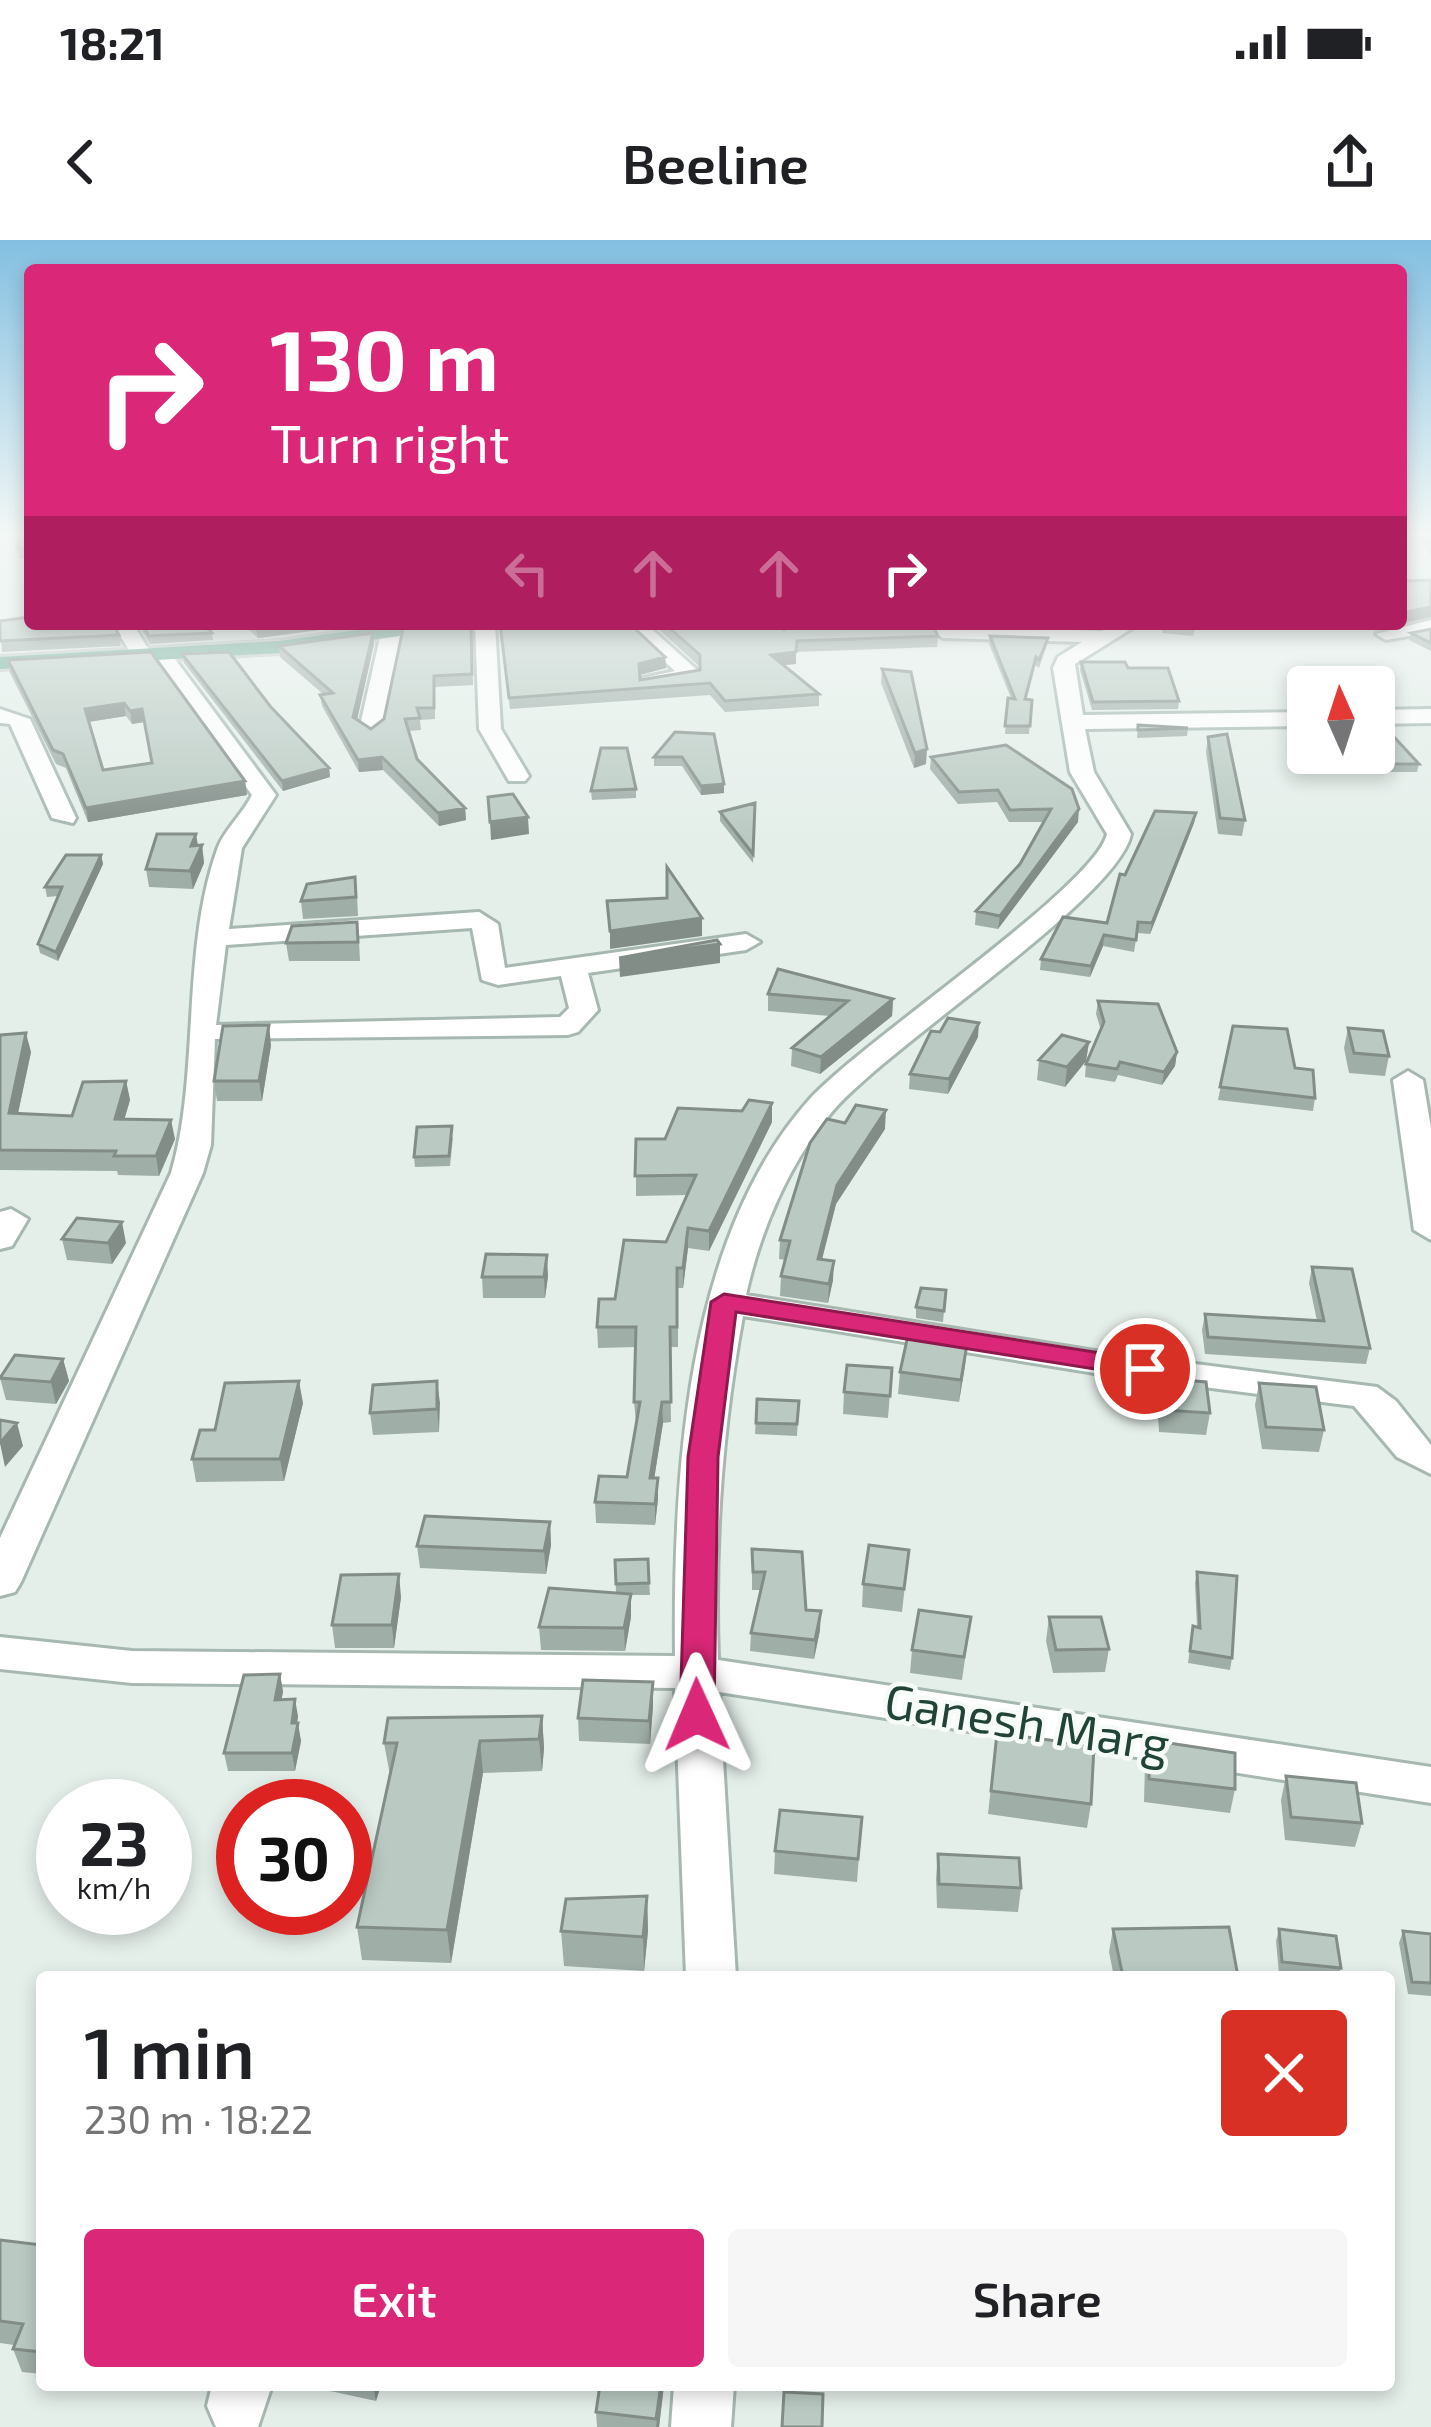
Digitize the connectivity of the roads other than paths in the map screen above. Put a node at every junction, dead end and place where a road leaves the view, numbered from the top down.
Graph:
1 (135, 637) edge
2 (348, 637) edge
3 (391, 637) edge
4 (486, 637) edge
5 (649, 637) edge
6 (1106, 637) edge
7 (152, 655) junction
8 (0, 663) edge
9 (651, 683) edge
10 (0, 716) edge
11 (1431, 716) edge
12 (1395, 717) edge
13 (1287, 719) edge
14 (1074, 722) junction
15 (370, 730) edge
16 (518, 776) dead end
17 (64, 818) dead end
18 (214, 938) junction
19 (746, 942) dead end
20 (572, 966) junction
21 (200, 1033) junction
22 (1408, 1080) dead end
23 (1431, 1230) edge
24 (724, 1302) junction
25 (1431, 1461) edge
26 (0, 1582) edge
27 (0, 1653) edge
28 (695, 1672) junction
29 (1431, 1785) edge
30 (711, 1971) edge
31 (704, 2391) edge
32 (701, 2427) edge

1 - 7 street
2 - 7 main road
3 - 15 street
4 - 16 street
5 - 9 street
6 - 14 street
7 - 8 main road
7 - 18 street
10 - 17 street
11 - 12 street
13 - 14 street
14 - 24 street
18 - 20 street
18 - 21 street
19 - 20 street
20 - 21 street
21 - 26 street
22 - 23 street
24 - 25 street
24 - 28 street
27 - 28 street, Ganesh Marg
28 - 29 street, Ganesh Marg
28 - 30 street
31 - 32 street

